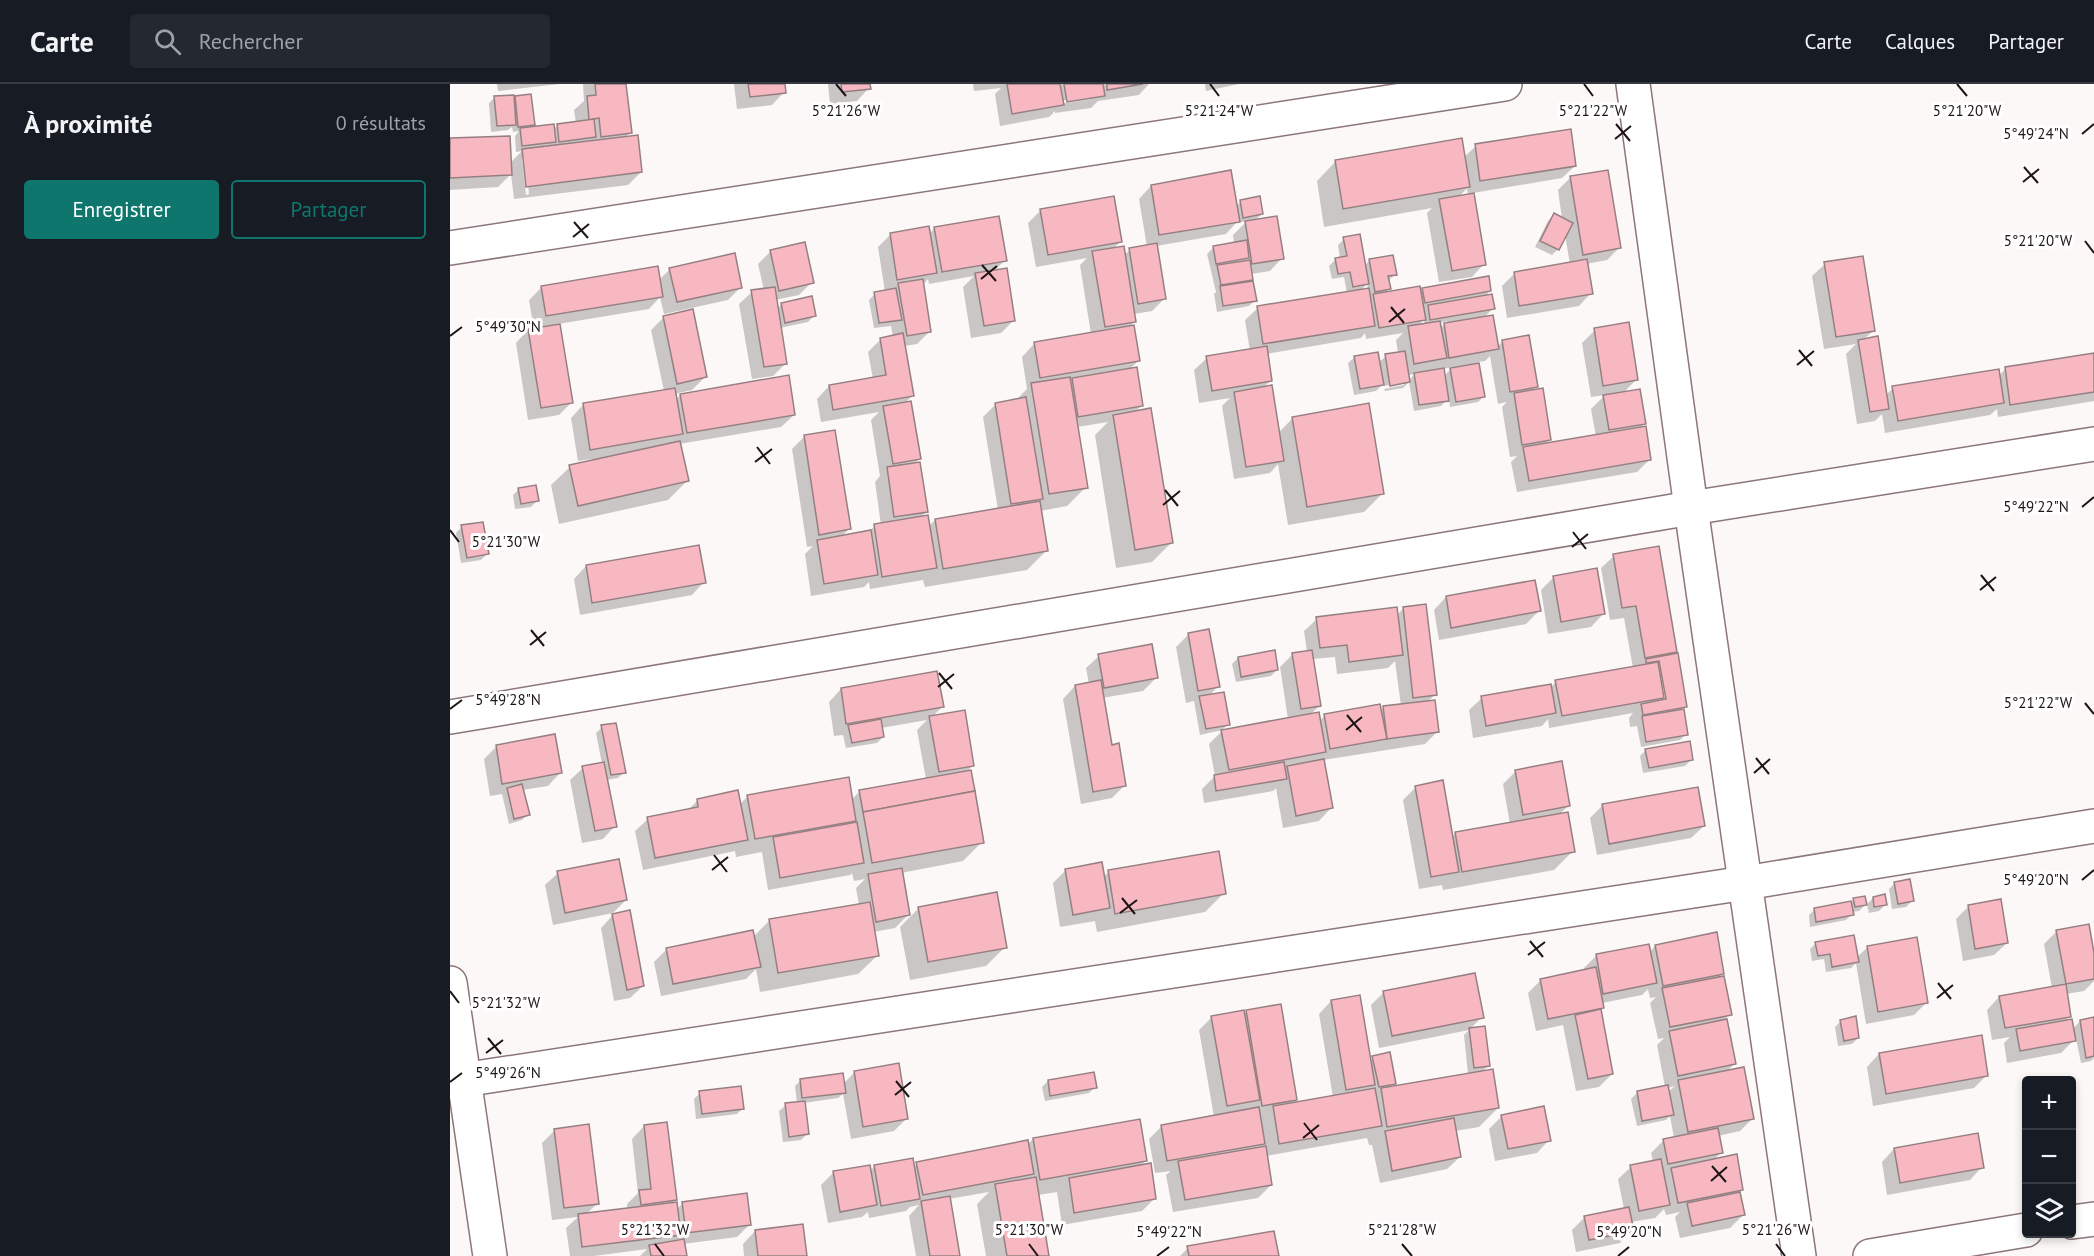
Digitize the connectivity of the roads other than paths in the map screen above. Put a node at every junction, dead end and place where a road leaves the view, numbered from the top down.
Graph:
1 (1505, 84) edge
2 (1633, 84) edge
3 (450, 248) edge
4 (2094, 444) edge
5 (1690, 508) junction
6 (450, 717) edge
7 (2094, 826) edge
8 (1745, 884) junction
9 (450, 983) edge
10 (458, 1080) edge
11 (2094, 1219) edge
12 (2076, 1221) edge
13 (2022, 1231) edge
14 (490, 1256) edge
15 (1799, 1256) edge
16 (1870, 1256) edge

1 - 3 street
2 - 5 street
4 - 5 street
5 - 6 street
5 - 8 street
7 - 8 street
8 - 10 street
8 - 15 street
9 - 10 street
10 - 14 street
11 - 12 street
13 - 16 street

